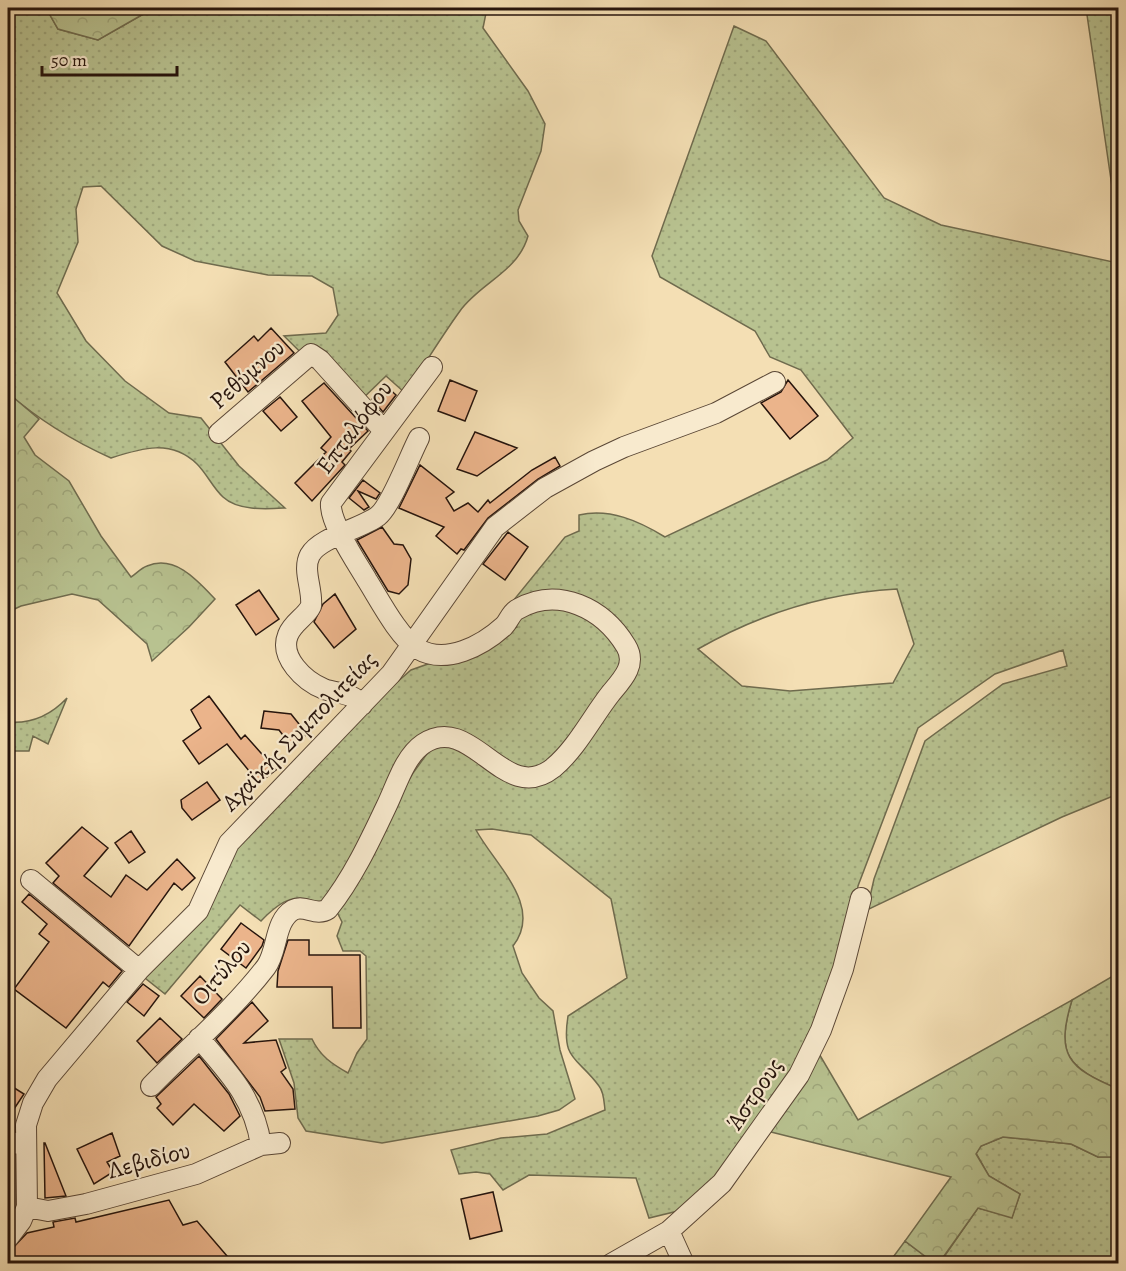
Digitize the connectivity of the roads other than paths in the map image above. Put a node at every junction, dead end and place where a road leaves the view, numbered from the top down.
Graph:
1 (432, 367) dead end
2 (774, 382) dead end
3 (384, 431) junction
4 (219, 433) dead end
5 (418, 438) dead end
6 (342, 534) junction
7 (411, 645) junction
8 (362, 705) junction
9 (31, 880) dead end
10 (861, 898) dead end
11 (139, 970) junction
12 (198, 1038) junction
13 (151, 1086) dead end
14 (16, 1144) edge
15 (27, 1208) junction
16 (669, 1231) junction
17 (8, 1238) edge
18 (611, 1263) edge
19 (684, 1263) edge

1 - 3 street, Επταλόφου
2 - 7 street, Αχαϊκής Συμπολιτείας
3 - 4 street, Ρεθύμνου
3 - 6 street, Επταλόφου
5 - 6 street
6 - 7 street, Επταλόφου
6 - 8 street
7 - 8 street, Αχαϊκής Συμπολιτείας
7 - 12 street, Οιτύλου
8 - 11 street, Αχαϊκής Συμπολιτείας
9 - 11 street
10 - 16 street, Άστρους
11 - 14 street, Αχαϊκής Συμπολιτείας
12 - 13 street, Οιτύλου
12 - 15 street, Λεβιδίου
14 - 15 street, Αχαϊκής Συμπολιτείας
15 - 17 street
16 - 18 street, Άστρους
16 - 19 street

